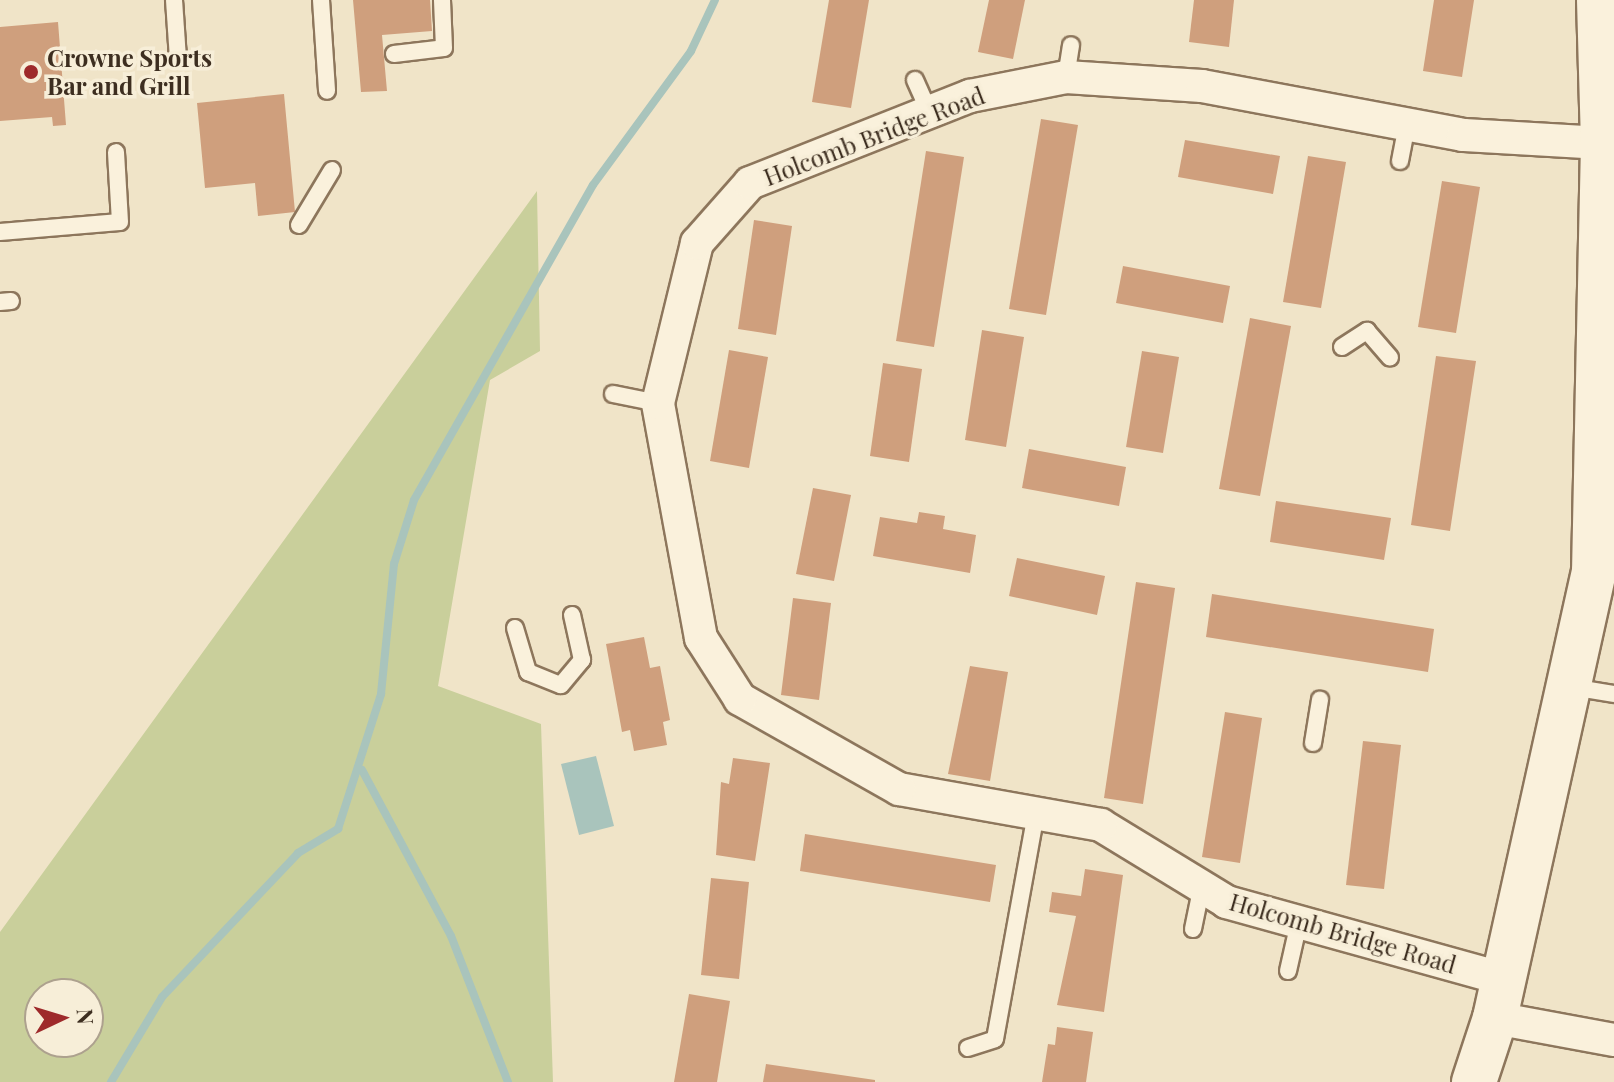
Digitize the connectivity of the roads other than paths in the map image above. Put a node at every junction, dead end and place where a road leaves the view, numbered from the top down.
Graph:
1 (174, 0) edge
2 (321, 0) edge
3 (442, 0) edge
4 (1604, 11) edge
5 (1071, 45) dead end
6 (394, 54) dead end
7 (178, 58) dead end
8 (1066, 77) junction
9 (915, 80) dead end
10 (327, 91) dead end
11 (929, 112) junction
12 (1407, 125) junction
13 (1610, 143) edge
14 (116, 152) dead end
15 (1400, 161) dead end
16 (332, 170) dead end
17 (299, 225) dead end
18 (0, 232) edge
19 (1609, 330) edge
20 (1342, 347) dead end
21 (1390, 357) dead end
22 (613, 394) dead end
23 (658, 403) junction
24 (572, 615) dead end
25 (515, 628) dead end
26 (1569, 687) junction
27 (1614, 694) edge
28 (1320, 700) dead end
29 (1313, 743) dead end
30 (1036, 814) junction
31 (1202, 885) junction
32 (1299, 922) junction
33 (1193, 929) dead end
34 (1288, 971) dead end
35 (1499, 998) junction
36 (1614, 1040) edge
37 (968, 1048) dead end
38 (1474, 1082) edge

1 - 7 lane
2 - 10 lane
3 - 6 lane
4 - 13 main road
5 - 8 lane
8 - 11 street, Holcomb Bridge Road
8 - 12 street, Holcomb Bridge Road
9 - 11 lane
11 - 23 street, Holcomb Bridge Road
12 - 13 street, Holcomb Bridge Road
12 - 15 lane
13 - 19 main road
14 - 18 lane
16 - 17 lane
19 - 26 main road
20 - 21 lane
22 - 23 lane
23 - 30 street, Holcomb Bridge Road
24 - 25 lane
26 - 27 lane
26 - 35 main road
28 - 29 lane
30 - 31 street, Holcomb Bridge Road
30 - 37 lane
31 - 32 street, Holcomb Bridge Road
31 - 33 lane
32 - 34 lane
32 - 35 street, Holcomb Bridge Road
35 - 36 street, Holcomb Bridge Road
35 - 38 main road

